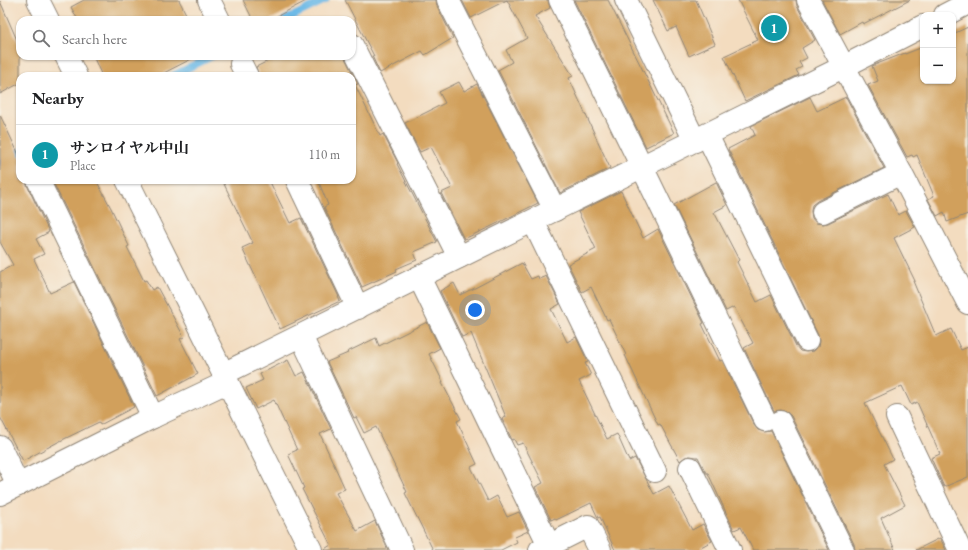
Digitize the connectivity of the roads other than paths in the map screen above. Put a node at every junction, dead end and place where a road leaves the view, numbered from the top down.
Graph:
1 (38, 0) edge
2 (209, 0) edge
3 (448, 0) edge
4 (560, 0) edge
5 (626, 0) edge
6 (808, 0) edge
7 (968, 3) edge
8 (951, 12) edge
9 (46, 16) edge
10 (217, 16) edge
11 (920, 28) edge
12 (356, 53) edge
13 (68, 60) edge
14 (843, 67) junction
15 (74, 72) edge
16 (701, 138) junction
17 (642, 167) junction
18 (901, 173) junction
19 (40, 184) edge
20 (129, 184) edge
21 (298, 184) edge
22 (555, 210) junction
23 (823, 212) dead end
24 (533, 221) junction
25 (459, 258) junction
26 (419, 277) junction
27 (963, 279) edge
28 (968, 303) edge
29 (358, 308) junction
30 (301, 336) junction
31 (807, 340) dead end
32 (225, 378) junction
33 (153, 417) junction
34 (897, 417) dead end
35 (0, 447) edge
36 (690, 468) dead end
37 (655, 471) dead end
38 (9, 489) edge
39 (545, 548) edge
40 (311, 550) edge
41 (402, 550) edge
42 (600, 550) edge
43 (730, 550) edge
44 (843, 550) edge
45 (960, 550) edge

1 - 9 street
2 - 10 street
3 - 22 street
4 - 17 street
5 - 16 street
6 - 14 street
7 - 8 street
11 - 14 street
12 - 25 street
13 - 15 street
14 - 16 street
14 - 18 street
16 - 17 street
16 - 31 street
17 - 22 street
17 - 44 street
18 - 23 street
18 - 27 street
19 - 33 street
20 - 32 street
21 - 29 street
22 - 24 street
24 - 25 street
24 - 37 street
25 - 26 street
26 - 29 street
26 - 39 street
27 - 28 street
29 - 30 street
30 - 32 street
30 - 41 street
32 - 33 street
32 - 40 street
33 - 38 street
34 - 45 street
35 - 38 street
36 - 43 street
39 - 42 street

